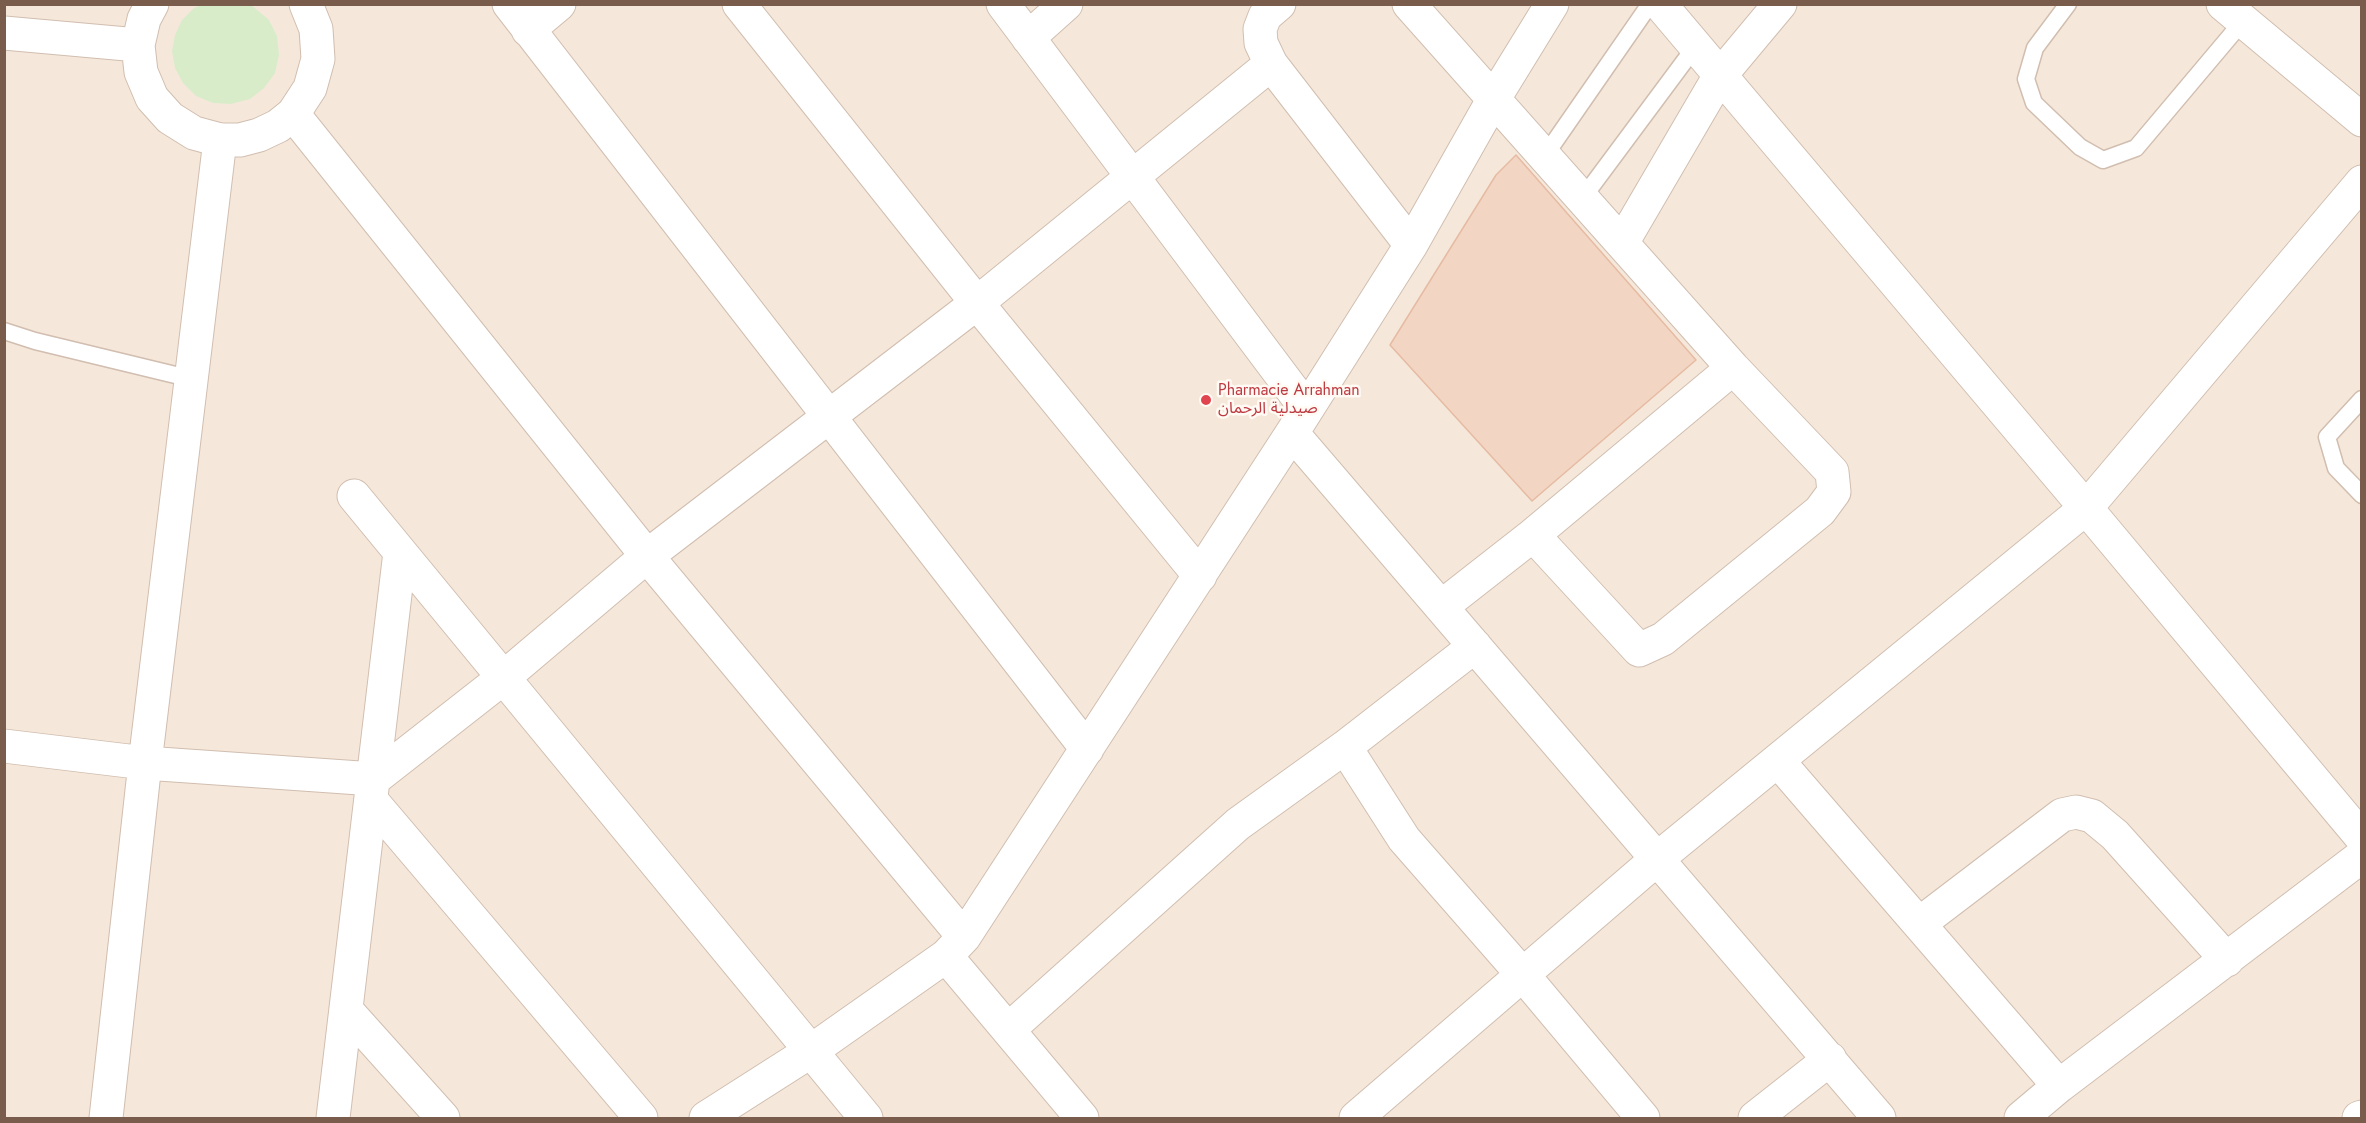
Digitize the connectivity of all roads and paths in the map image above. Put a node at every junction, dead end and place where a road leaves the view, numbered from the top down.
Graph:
1 (152, 4) edge
2 (306, 4) edge
3 (509, 4) edge
4 (558, 4) edge
5 (739, 4) edge
6 (1003, 4) edge
7 (1066, 4) edge
8 (1279, 4) edge
9 (1409, 4) edge
10 (1552, 4) edge
11 (1650, 4) edge
12 (1660, 4) edge
13 (1780, 4) edge
14 (2068, 4) edge
15 (2233, 13) edge
16 (528, 30) junction
17 (4, 33) edge
18 (1028, 38) junction
19 (138, 45) junction
20 (1695, 47) junction
21 (1270, 64) junction
22 (1719, 77) junction
23 (1493, 100) junction
24 (293, 114) junction
25 (2361, 120) edge
26 (220, 140) junction
27 (1544, 157) junction
28 (1132, 176) junction
29 (2361, 182) edge
30 (1582, 200) junction
31 (1622, 243) junction
32 (1411, 245) junction
33 (977, 303) junction
34 (4, 331) edge
35 (1733, 368) junction
36 (192, 379) junction
37 (2361, 399) edge
38 (828, 416) junction
39 (1299, 420) junction
40 (2361, 495) edge
41 (354, 496) dead end
42 (2086, 508) junction
43 (1533, 535) junction
44 (400, 552) junction
45 (647, 556) junction
46 (1200, 576) junction
47 (1441, 607) junction
48 (1475, 646) junction
49 (503, 678) junction
50 (4, 746) edge
51 (1345, 747) junction
52 (1087, 749) junction
53 (1778, 761) junction
54 (145, 763) junction
55 (373, 790) junction
56 (2361, 838) edge
57 (2361, 856) edge
58 (1658, 859) junction
59 (1919, 924) junction
60 (955, 947) junction
61 (2227, 960) junction
62 (1523, 975) junction
63 (347, 1011) junction
64 (1008, 1030) junction
65 (811, 1051) junction
66 (1830, 1059) junction
67 (2059, 1086) junction
68 (106, 1119) edge
69 (333, 1119) edge
70 (443, 1119) edge
71 (642, 1119) edge
72 (706, 1119) edge
73 (866, 1119) edge
74 (1082, 1119) edge
75 (1356, 1119) edge
76 (1643, 1119) edge
77 (1755, 1119) edge
78 (1879, 1119) edge
79 (2021, 1119) edge

1 - 19 street
2 - 24 street
3 - 16 street
4 - 16 street
5 - 33 street
6 - 18 street
7 - 18 street
8 - 21 street
9 - 23 street
10 - 23 street
11 - 27 lane
12 - 20 street
13 - 22 street
14 - 15 lane
15 - 25 street
16 - 38 street
17 - 19 street
18 - 28 street
19 - 26 street
20 - 22 street
20 - 30 lane
21 - 28 street
21 - 32 street
22 - 31 street
22 - 42 street
23 - 27 street
23 - 32 street
24 - 26 street
24 - 45 street
26 - 36 street
27 - 30 street
28 - 33 street
28 - 39 street
29 - 42 street
30 - 31 street
31 - 35 street
32 - 39 street
33 - 38 street
33 - 46 street
34 - 36 lane
35 - 43 street
35 - 43 street
36 - 54 street
37 - 40 lane
38 - 45 street
38 - 52 street
39 - 46 street
39 - 47 street
41 - 44 street
42 - 53 street
42 - 56 street
43 - 47 street
44 - 49 street
44 - 55 street
45 - 49 street
45 - 60 street
46 - 52 street
47 - 48 street
48 - 51 street
48 - 58 street
49 - 55 street
49 - 65 street
50 - 54 street
51 - 62 street
51 - 64 street
52 - 60 street
53 - 58 street
53 - 59 street
54 - 55 street
54 - 68 street
55 - 63 street
55 - 71 street
57 - 61 street
58 - 62 street
58 - 66 street
59 - 61 street
59 - 67 street
60 - 64 street
60 - 65 street
61 - 67 street
62 - 75 street
62 - 76 street
63 - 69 street
63 - 70 street
64 - 74 street
65 - 72 street
65 - 73 street
66 - 77 street
66 - 78 street
67 - 79 street

